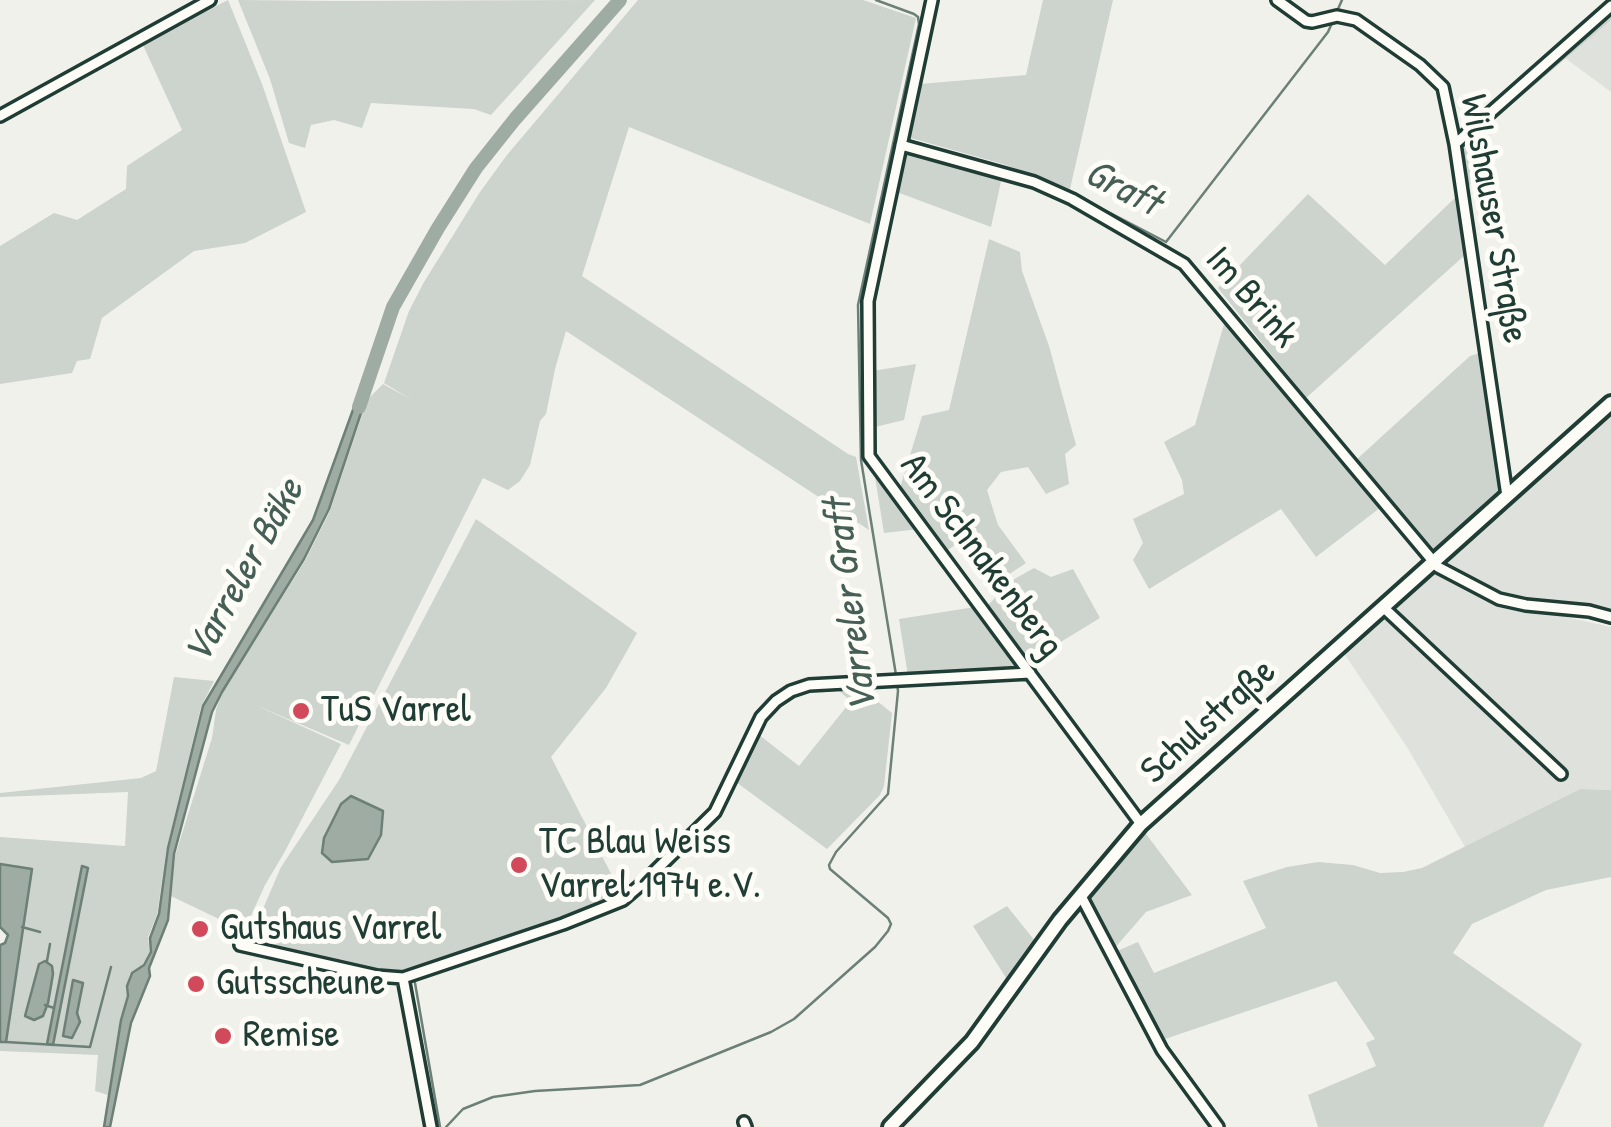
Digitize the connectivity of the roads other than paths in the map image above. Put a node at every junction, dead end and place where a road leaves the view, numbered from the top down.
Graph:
1 (210, 0) edge
2 (932, 0) edge
3 (1277, 0) edge
4 (1611, 6) edge
5 (0, 116) edge
6 (1455, 144) junction
7 (901, 145) junction
8 (1611, 403) edge
9 (1507, 496) junction
10 (1434, 561) junction
11 (1383, 607) junction
12 (1611, 617) edge
13 (1030, 672) junction
14 (1561, 774) dead end
15 (1141, 824) junction
16 (1080, 896) junction
17 (240, 945) dead end
18 (403, 978) junction
19 (431, 1127) edge
20 (890, 1127) edge
21 (1218, 1127) edge

1 - 5 street
2 - 7 street, Am Schnakenberg
3 - 6 street, Wilshauser Straße
4 - 6 street
6 - 9 street, Wilshauser Straße
7 - 10 street, Im Brink
7 - 13 street, Am Schnakenberg
8 - 9 street, Schulstraße
9 - 10 street, Schulstraße
10 - 11 street, Schulstraße
10 - 12 street, Im Brink
11 - 14 street
11 - 15 street, Schulstraße
13 - 15 street, Am Schnakenberg
13 - 18 street
15 - 16 street, Schulstraße
16 - 20 street, Schulstraße
16 - 21 street
17 - 18 street
18 - 19 street

